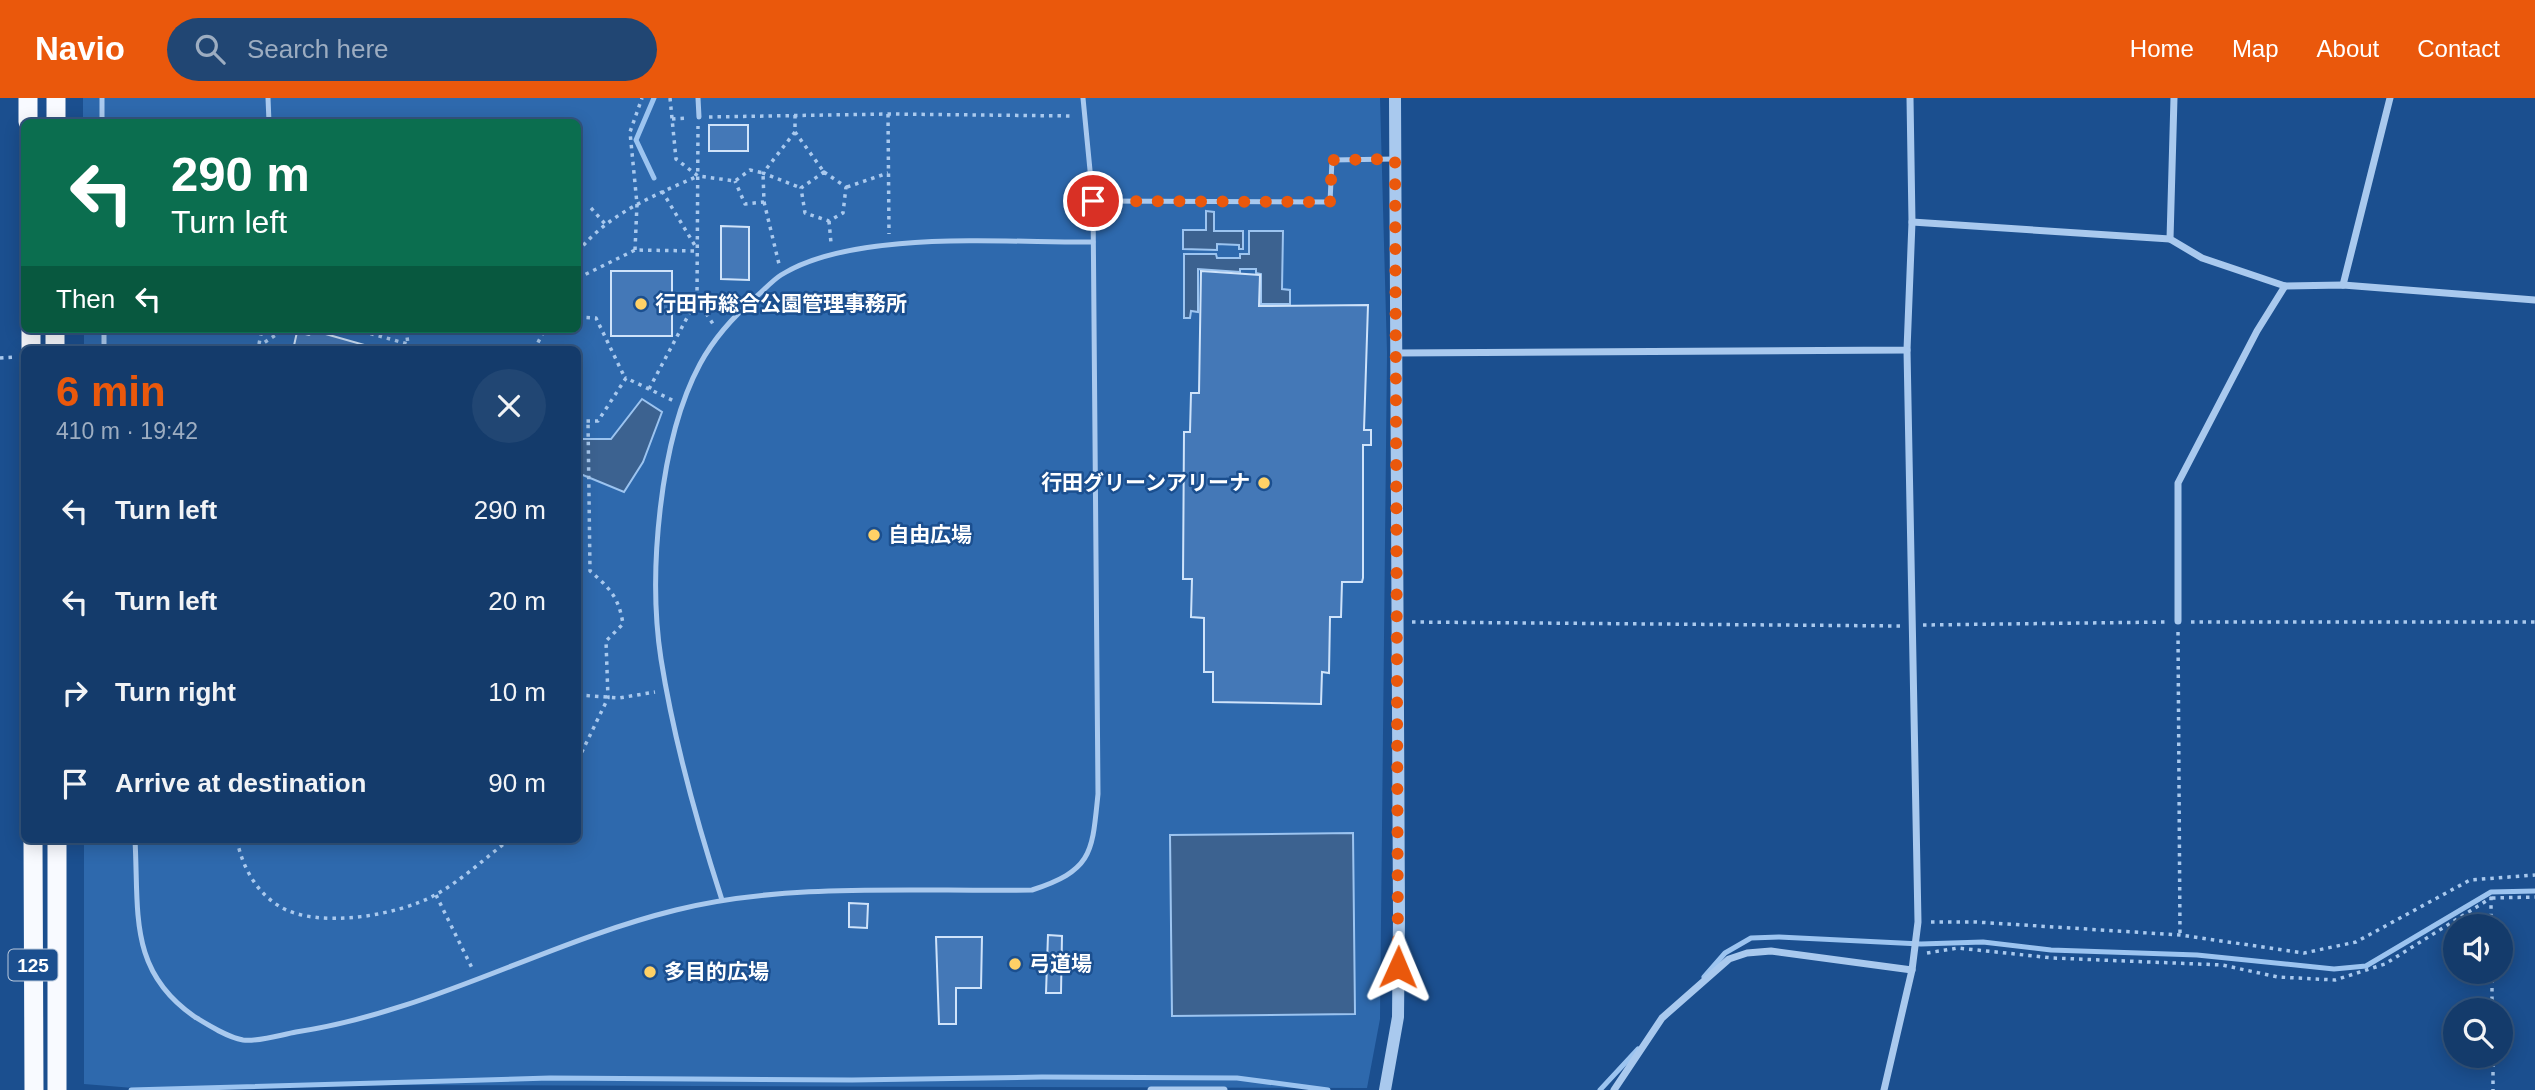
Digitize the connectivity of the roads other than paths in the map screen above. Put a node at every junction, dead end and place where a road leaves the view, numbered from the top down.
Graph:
1 (28, 98) edge
2 (56, 98) edge
3 (102, 98) edge
4 (268, 98) edge
5 (698, 98) edge
6 (1083, 98) edge
7 (1395, 98) edge
8 (1910, 98) edge
9 (2174, 98) edge
10 (2390, 98) edge
11 (698, 117) road end
12 (29, 119) edge
13 (56, 119) edge
14 (102, 119) edge
15 (269, 119) edge
16 (1395, 159) junction
17 (1093, 201) junction
18 (1912, 222) junction
19 (2170, 239) junction
20 (1093, 242) junction
21 (2343, 285) junction
22 (2285, 286) junction
23 (2535, 300) edge
24 (1908, 350) junction
25 (1396, 353) junction
26 (2178, 621) road end
27 (33, 843) edge
28 (57, 843) edge
29 (135, 843) edge
30 (722, 900) junction
31 (1912, 970) junction
32 (34, 1090) edge
33 (57, 1090) edge
34 (1150, 1090) edge
35 (1224, 1090) edge
36 (1385, 1090) edge
37 (1614, 1090) edge
38 (1884, 1090) edge

1 - 12 highway
2 - 13 highway
3 - 14 lane
4 - 15 lane
5 - 11 lane
6 - 17 lane
7 - 16 street
8 - 18 street
9 - 19 street
10 - 21 street
16 - 17 lane
16 - 25 street
17 - 20 lane
18 - 19 street
18 - 24 street
19 - 22 street
20 - 30 lane
20 - 30 lane
21 - 22 street
21 - 23 street
22 - 26 street
24 - 25 street
24 - 31 street
25 - 36 street
27 - 32 highway, 125
28 - 33 highway, 125
29 - 30 lane
31 - 37 street
31 - 38 street
34 - 35 street

